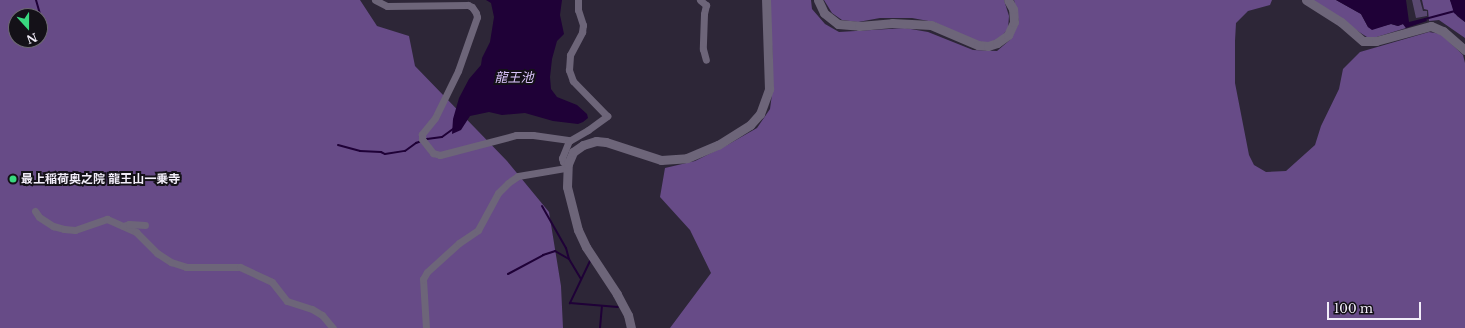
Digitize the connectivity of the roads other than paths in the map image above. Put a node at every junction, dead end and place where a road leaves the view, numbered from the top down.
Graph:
1 (375, 0) edge
2 (578, 0) edge
3 (700, 0) edge
4 (766, 0) edge
5 (818, 0) edge
6 (1008, 0) edge
7 (1306, 0) edge
8 (1465, 50) edge
9 (706, 60) dead end
10 (570, 140) junction
11 (567, 166) junction
12 (34, 211) dead end
13 (123, 226) junction
14 (145, 226) dead end
15 (333, 328) edge
16 (426, 328) edge
17 (632, 328) edge

1 - 10 street
2 - 10 street
3 - 9 street
4 - 11 street
5 - 6 street
7 - 8 street
10 - 11 street
11 - 16 street
11 - 17 street
12 - 13 street
13 - 14 street
13 - 15 street

